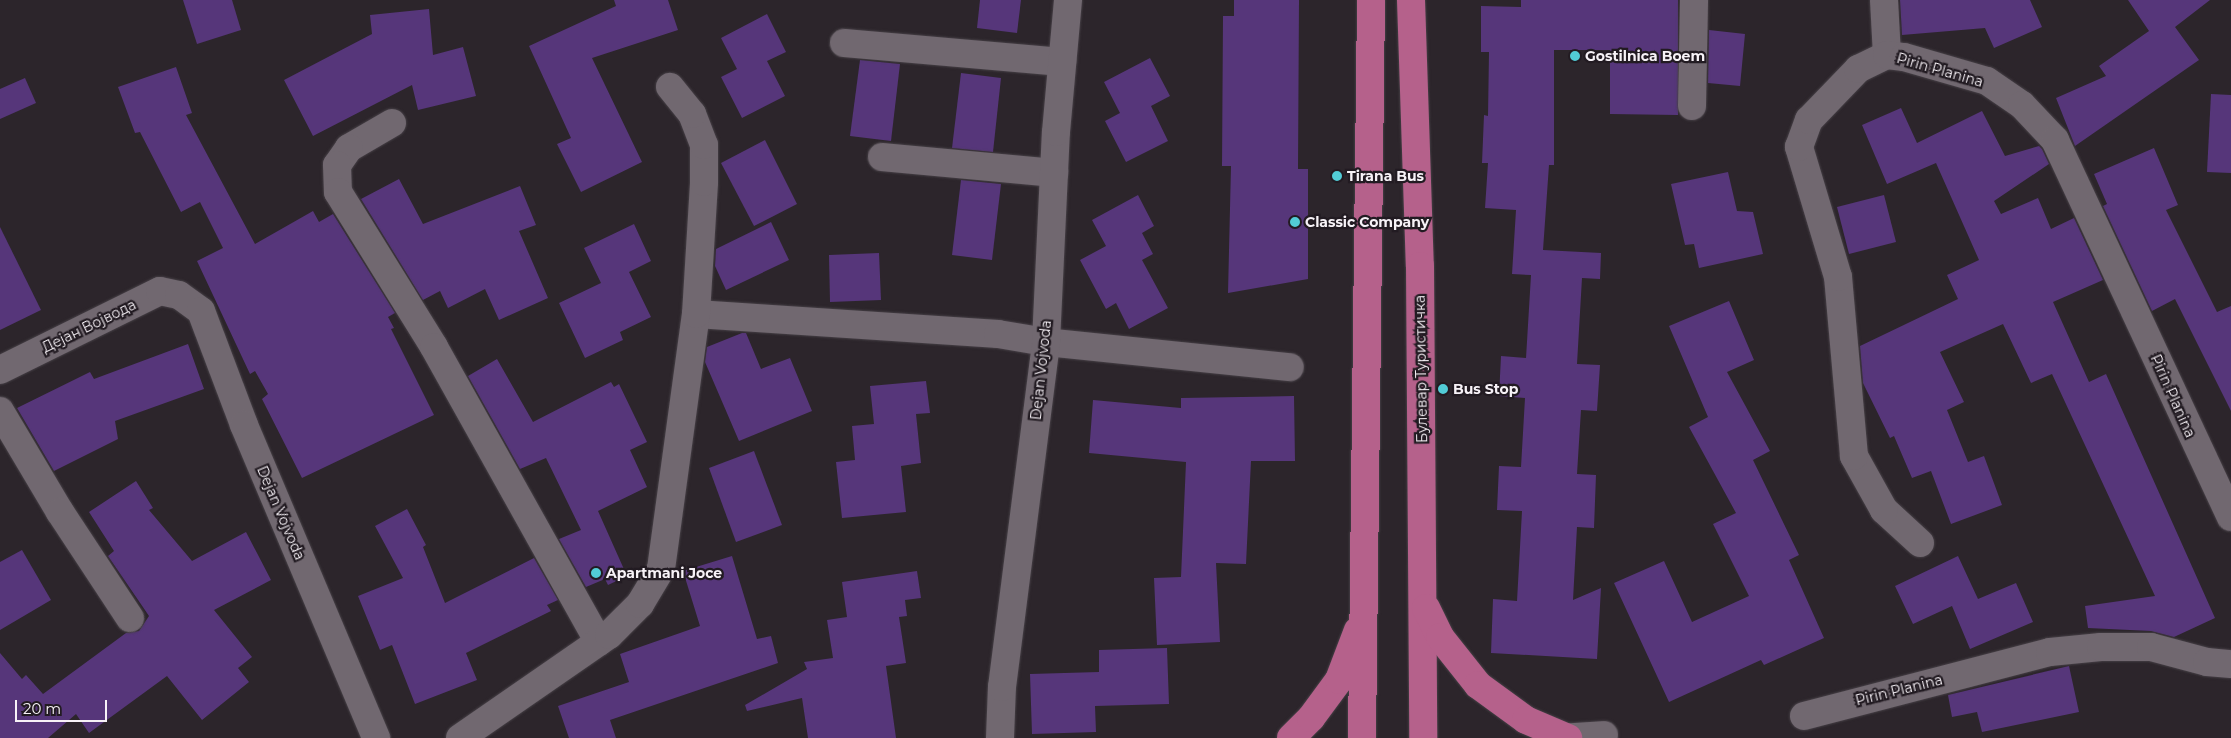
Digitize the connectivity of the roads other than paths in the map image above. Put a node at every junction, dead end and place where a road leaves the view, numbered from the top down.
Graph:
1 (1068, 0) edge
2 (1371, 0) edge
3 (1411, 0) edge
4 (1694, 0) edge
5 (1884, 0) edge
6 (844, 43) dead end
7 (1887, 55) junction
8 (1062, 62) junction
9 (670, 87) dead end
10 (1692, 106) dead end
11 (392, 124) dead end
12 (882, 156) dead end
13 (1054, 173) junction
14 (696, 314) junction
15 (1046, 342) junction
16 (1290, 367) dead end
17 (0, 370) edge
18 (0, 411) edge
19 (2231, 517) edge
20 (1920, 543) dead end
21 (1424, 606) junction
22 (1365, 613) junction
23 (130, 618) dead end
24 (599, 642) junction
25 (2231, 664) edge
26 (1804, 716) dead end
27 (1604, 735) dead end
28 (376, 738) edge
29 (460, 738) edge
30 (1000, 738) edge
31 (1291, 738) edge
32 (1362, 738) edge
33 (1423, 738) edge
34 (1558, 738) edge
35 (1567, 738) edge

1 - 8 street, Dejan Vojvoda
2 - 22 main road
3 - 21 main road, Булевар Туристичка
4 - 10 street
5 - 7 street
6 - 8 street
7 - 19 street, Pirin Planina
7 - 20 street, Pirin Planina
8 - 13 street, Dejan Vojvoda
9 - 14 street
11 - 24 street
12 - 13 street
13 - 15 street, Dejan Vojvoda
14 - 15 street
14 - 24 street
15 - 16 street
15 - 30 street, Dejan Vojvoda
17 - 28 street, Дејан Војвода
18 - 23 street
21 - 33 main road, Булевар Туристичка
21 - 35 main road
22 - 31 main road
22 - 32 main road
24 - 29 street
25 - 26 street, Pirin Planina
27 - 35 street
34 - 35 street

